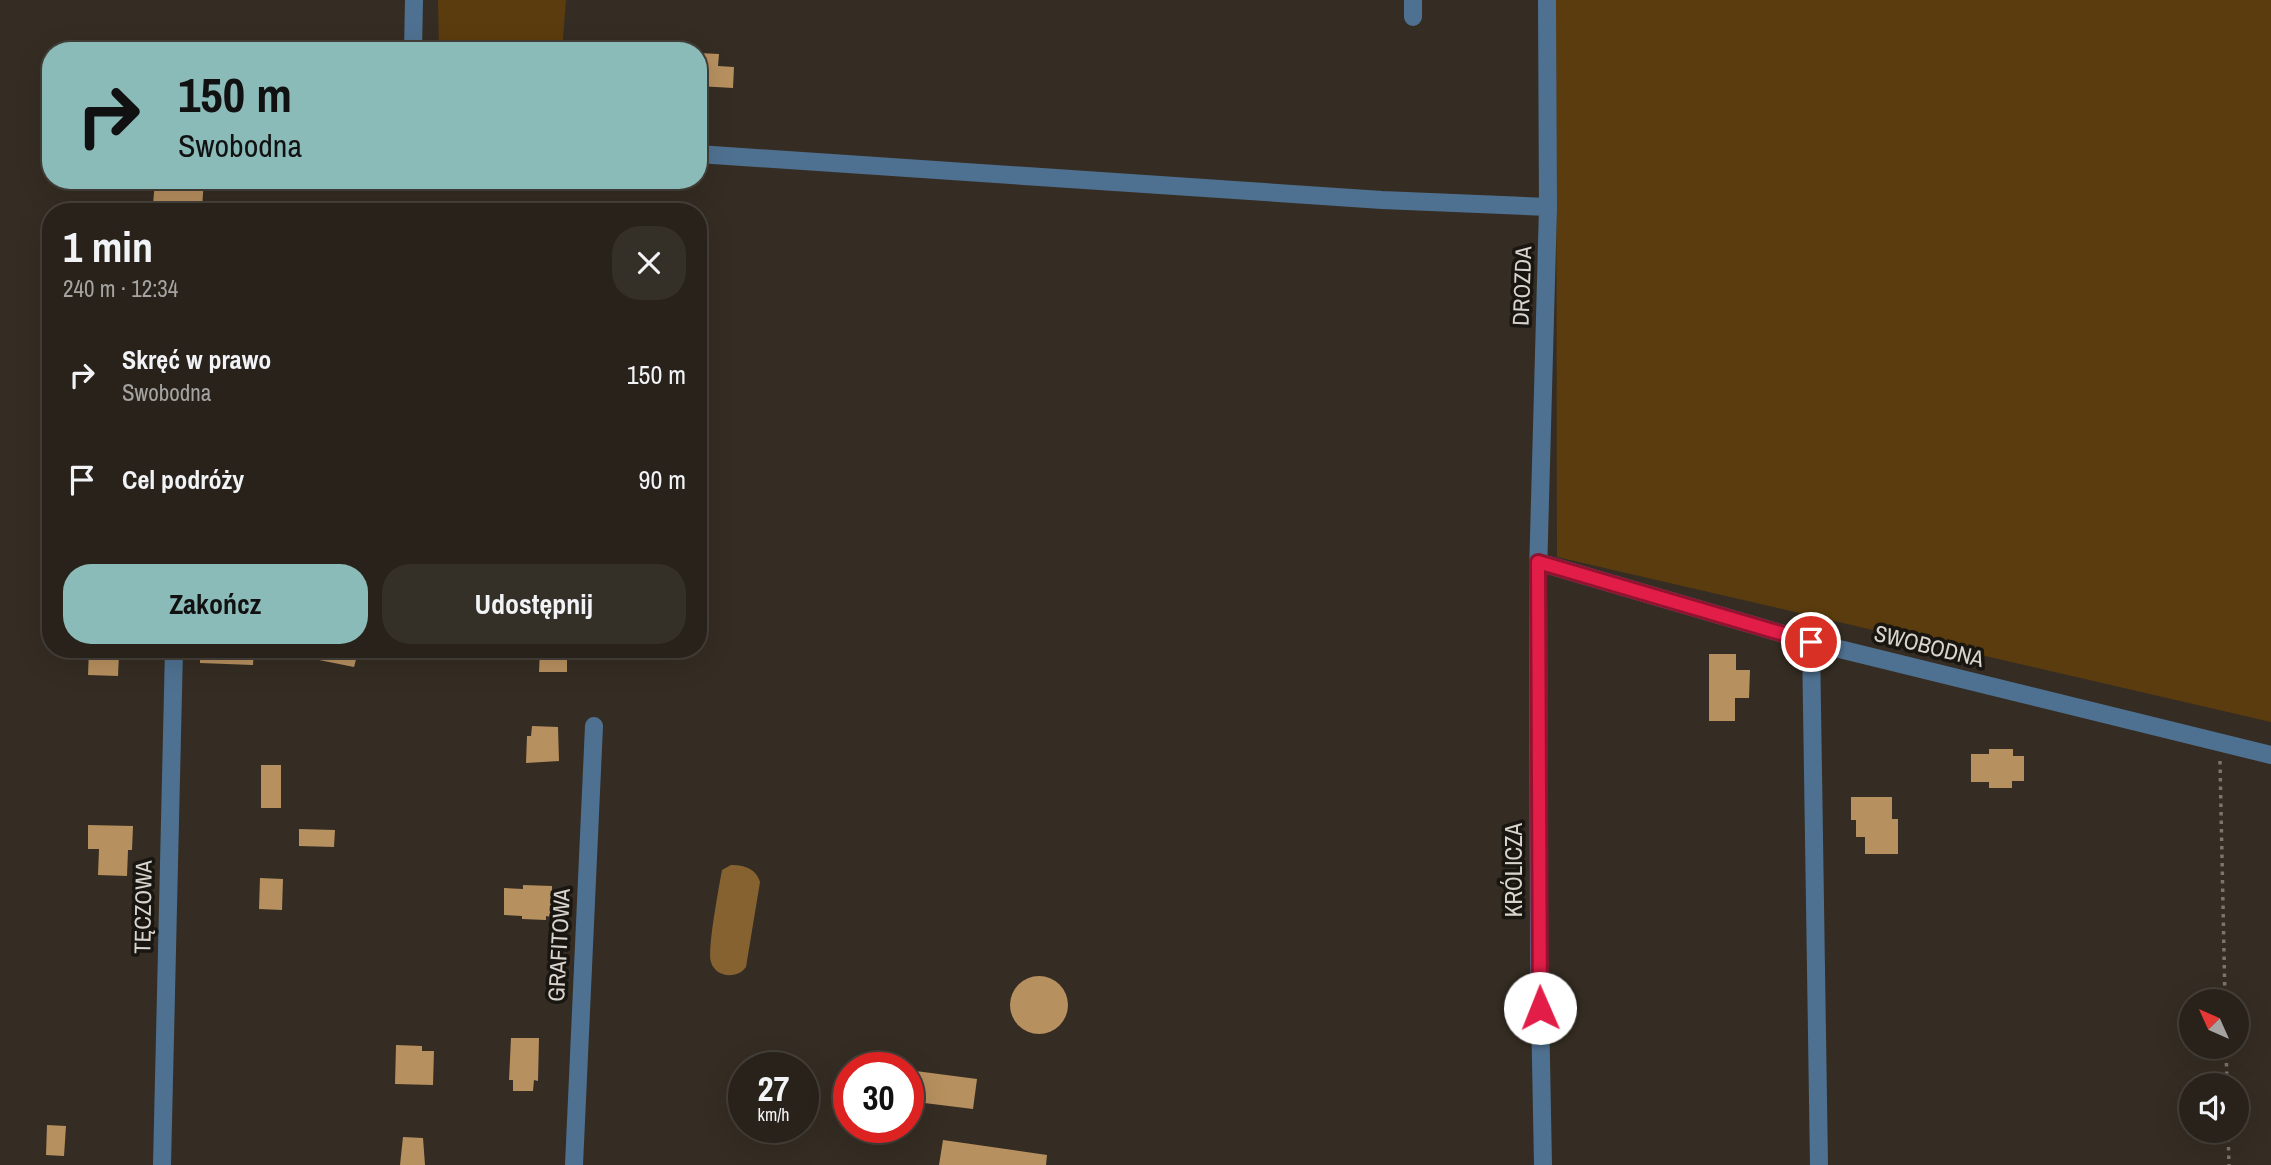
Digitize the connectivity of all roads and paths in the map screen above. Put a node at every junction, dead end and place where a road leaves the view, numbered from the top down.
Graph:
1 (414, 0) edge
2 (1547, 0) edge
3 (413, 42) edge
4 (707, 155) edge
5 (1548, 207) junction
6 (1538, 568) junction
7 (1811, 642) junction
8 (174, 658) edge
9 (594, 726) dead end
10 (2220, 741) junction
11 (2271, 755) edge
12 (2225, 989) edge
13 (2228, 1143) edge
14 (162, 1165) edge
15 (574, 1165) edge
16 (1543, 1165) edge
17 (1819, 1165) edge
18 (2229, 1165) edge

1 - 3 street
2 - 5 street, DROZDA
4 - 5 street
5 - 6 street, DROZDA
6 - 7 street, SWOBODNA
6 - 16 street, KRÓLICZA
7 - 10 street, SWOBODNA
7 - 17 street
8 - 14 street, TĘCZOWA
9 - 15 street, GRAFITOWA
10 - 11 street, SWOBODNA
10 - 12 path
13 - 18 path

